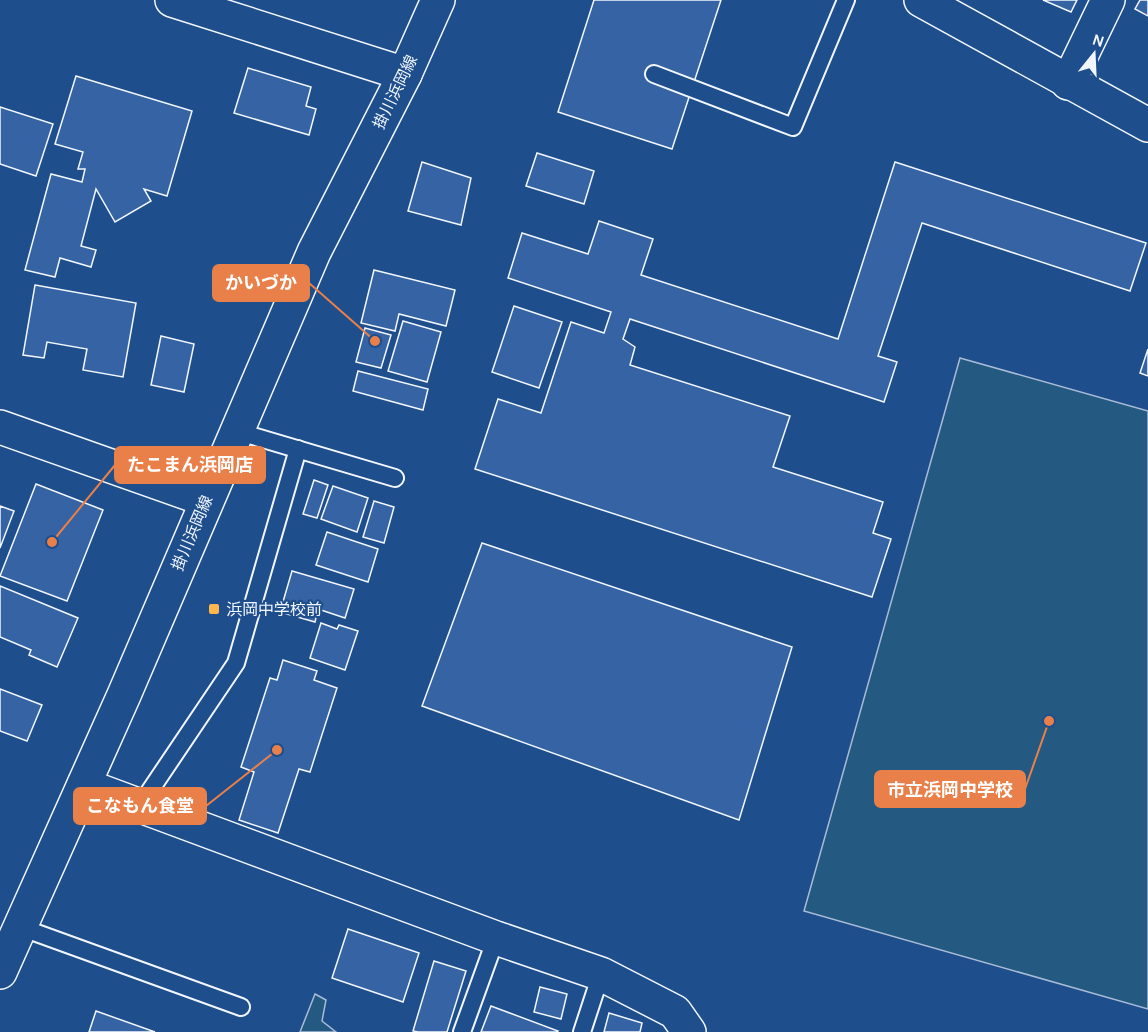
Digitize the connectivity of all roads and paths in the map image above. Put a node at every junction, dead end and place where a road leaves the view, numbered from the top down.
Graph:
1 (172, 0) edge
2 (438, 0) edge
3 (846, 0) edge
4 (921, 0) edge
5 (1108, 0) edge
6 (405, 74) junction
7 (654, 74) dead end
8 (1068, 83) junction
9 (1148, 125) edge
10 (0, 427) edge
11 (236, 431) junction
12 (298, 449) junction
13 (394, 478) dead end
14 (207, 500) junction
15 (84, 785) junction
16 (139, 807) junction
17 (20, 927) junction
18 (496, 938) junction
19 (0, 972) edge
20 (601, 974) junction
21 (242, 1006) dead end
22 (462, 1032) edge
23 (582, 1032) edge
24 (689, 1032) edge

1 - 6 street
2 - 6 street, 掛川浜岡線
3 - 7 lane
4 - 8 street
5 - 8 street
6 - 11 street, 掛川浜岡線
8 - 9 street
10 - 14 street
11 - 12 lane
11 - 14 street, 掛川浜岡線
12 - 13 lane
12 - 16 lane
14 - 15 street, 掛川浜岡線
15 - 16 street
15 - 17 street, 掛川浜岡線
16 - 18 street
17 - 19 street, 掛川浜岡線
17 - 21 lane
18 - 20 street
18 - 22 lane
20 - 23 lane
20 - 24 street

